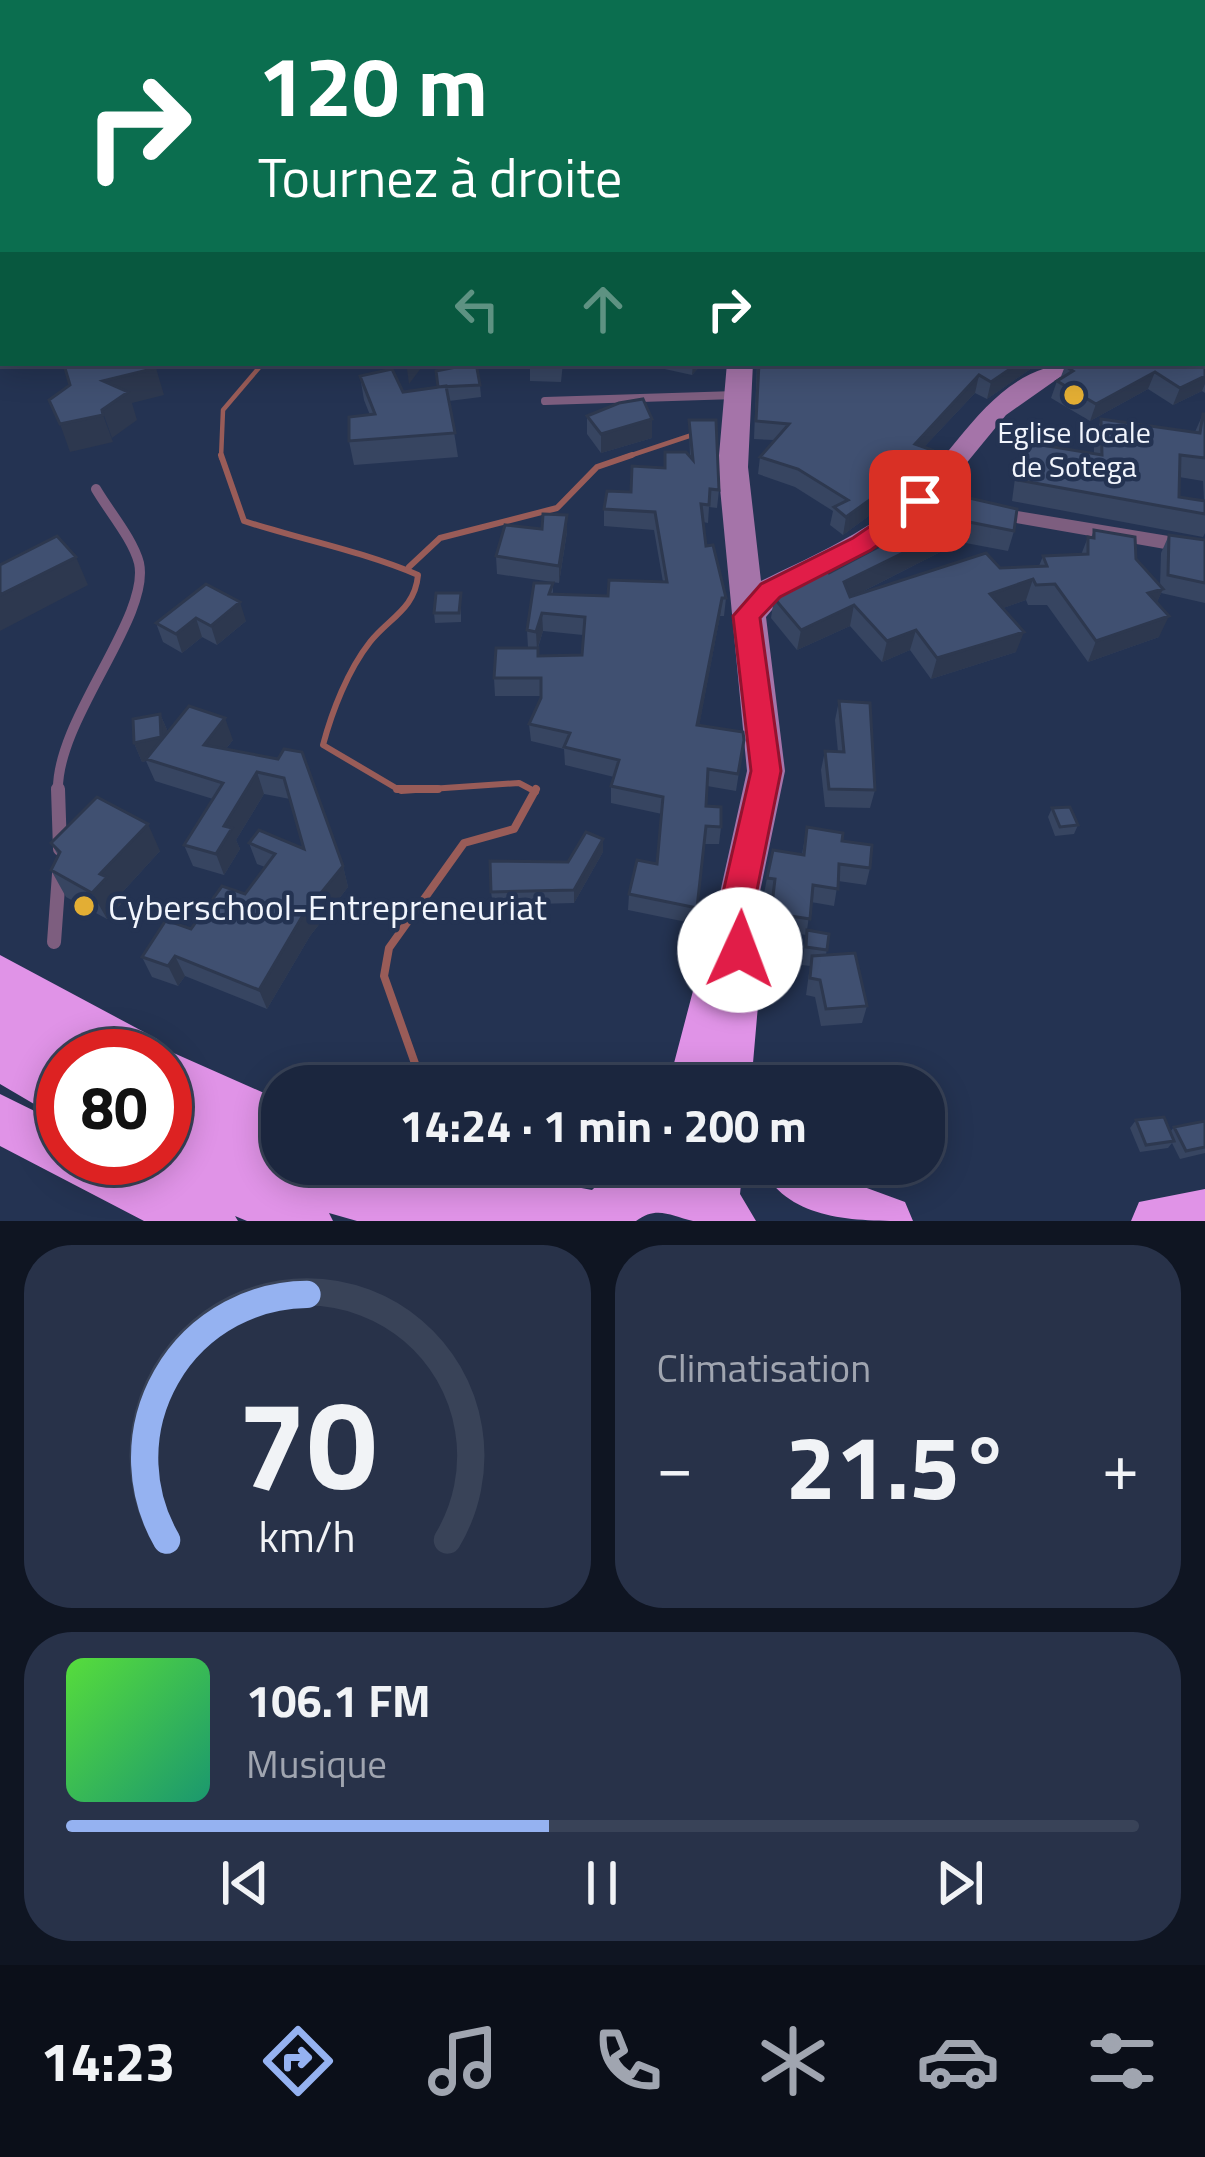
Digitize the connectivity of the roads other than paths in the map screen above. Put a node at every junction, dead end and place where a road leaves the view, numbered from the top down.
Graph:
1 (740, 366) edge
2 (1062, 366) edge
3 (544, 401) dead end
4 (734, 413) junction
5 (96, 489) dead end
6 (920, 501) junction
7 (740, 549) junction
8 (1205, 549) edge
9 (812, 569) junction
10 (746, 616) junction
11 (736, 910) joint
12 (54, 942) dead end
13 (0, 976) edge
14 (726, 999) junction
15 (0, 1012) edge
16 (93, 1029) edge
17 (36, 1035) edge
18 (0, 1056) edge
19 (680, 1065) edge
20 (701, 1065) edge
21 (726, 1065) edge
22 (743, 1065) edge
23 (36, 1079) edge
24 (192, 1082) edge
25 (261, 1117) edge
26 (0, 1119) edge
27 (192, 1125) edge
28 (36, 1139) edge
29 (192, 1169) edge
30 (123, 1185) edge
31 (520, 1185) edge
32 (811, 1185) edge
33 (720, 1195) edge
34 (626, 1198) edge
35 (1205, 1214) edge
36 (207, 1220) edge
37 (306, 1221) edge
38 (444, 1221) edge
39 (886, 1221) edge
40 (1157, 1221) edge

1 - 4 street
2 - 6 street
3 - 4 lane
4 - 7 street
5 - 12 lane
6 - 8 street
6 - 9 street
7 - 9 street
7 - 10 street
9 - 10 street
10 - 11 street
11 - 14 highway
13 - 16 highway
14 - 19 highway
14 - 20 highway
14 - 21 highway
14 - 22 highway
15 - 17 highway
18 - 23 highway
24 - 25 highway
26 - 28 highway
27 - 38 highway
29 - 37 highway
30 - 36 highway
31 - 34 highway
32 - 39 highway
33 - 34 highway
35 - 40 highway

